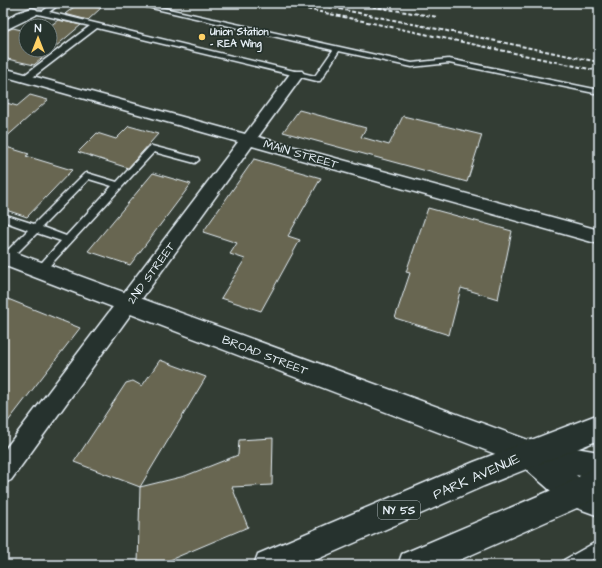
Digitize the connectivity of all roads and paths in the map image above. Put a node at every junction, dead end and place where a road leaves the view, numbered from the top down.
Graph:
1 (58, 3) edge
2 (133, 3) edge
3 (38, 13) junction
4 (96, 25) junction
5 (3, 27) edge
6 (337, 49) junction
7 (3, 72) edge
8 (297, 74) junction
9 (26, 78) junction
10 (599, 92) edge
11 (248, 140) junction
12 (195, 160) dead end
13 (118, 185) junction
14 (3, 217) edge
15 (36, 228) junction
16 (599, 237) edge
17 (68, 240) junction
18 (4, 257) edge
19 (40, 270) junction
20 (128, 304) junction
21 (599, 427) edge
22 (528, 453) junction
23 (599, 466) edge
24 (3, 472) edge
25 (591, 492) edge
26 (599, 549) edge
27 (269, 565) edge
28 (413, 565) edge
29 (569, 565) edge

1 - 3 lane
2 - 6 lane
3 - 4 lane
3 - 5 street
4 - 8 lane
4 - 9 lane
6 - 8 lane
6 - 10 lane
7 - 9 street, MAIN STREET
8 - 11 street, 2ND STREET
9 - 11 street, MAIN STREET
11 - 16 street, MAIN STREET
11 - 20 street, 2ND STREET
12 - 13 lane
13 - 15 lane
13 - 17 lane
14 - 15 lane
15 - 17 lane
15 - 18 lane
17 - 19 lane
18 - 19 main road, BROAD STREET
19 - 20 main road, BROAD STREET
20 - 22 main road, BROAD STREET
20 - 24 street, 2ND STREET
21 - 22 main road, NY 5S
22 - 23 main road, BROAD STREET
22 - 25 main road, BROAD STREET
22 - 27 main road, PARK AVENUE / NY 5S
25 - 28 main road
26 - 29 lane

